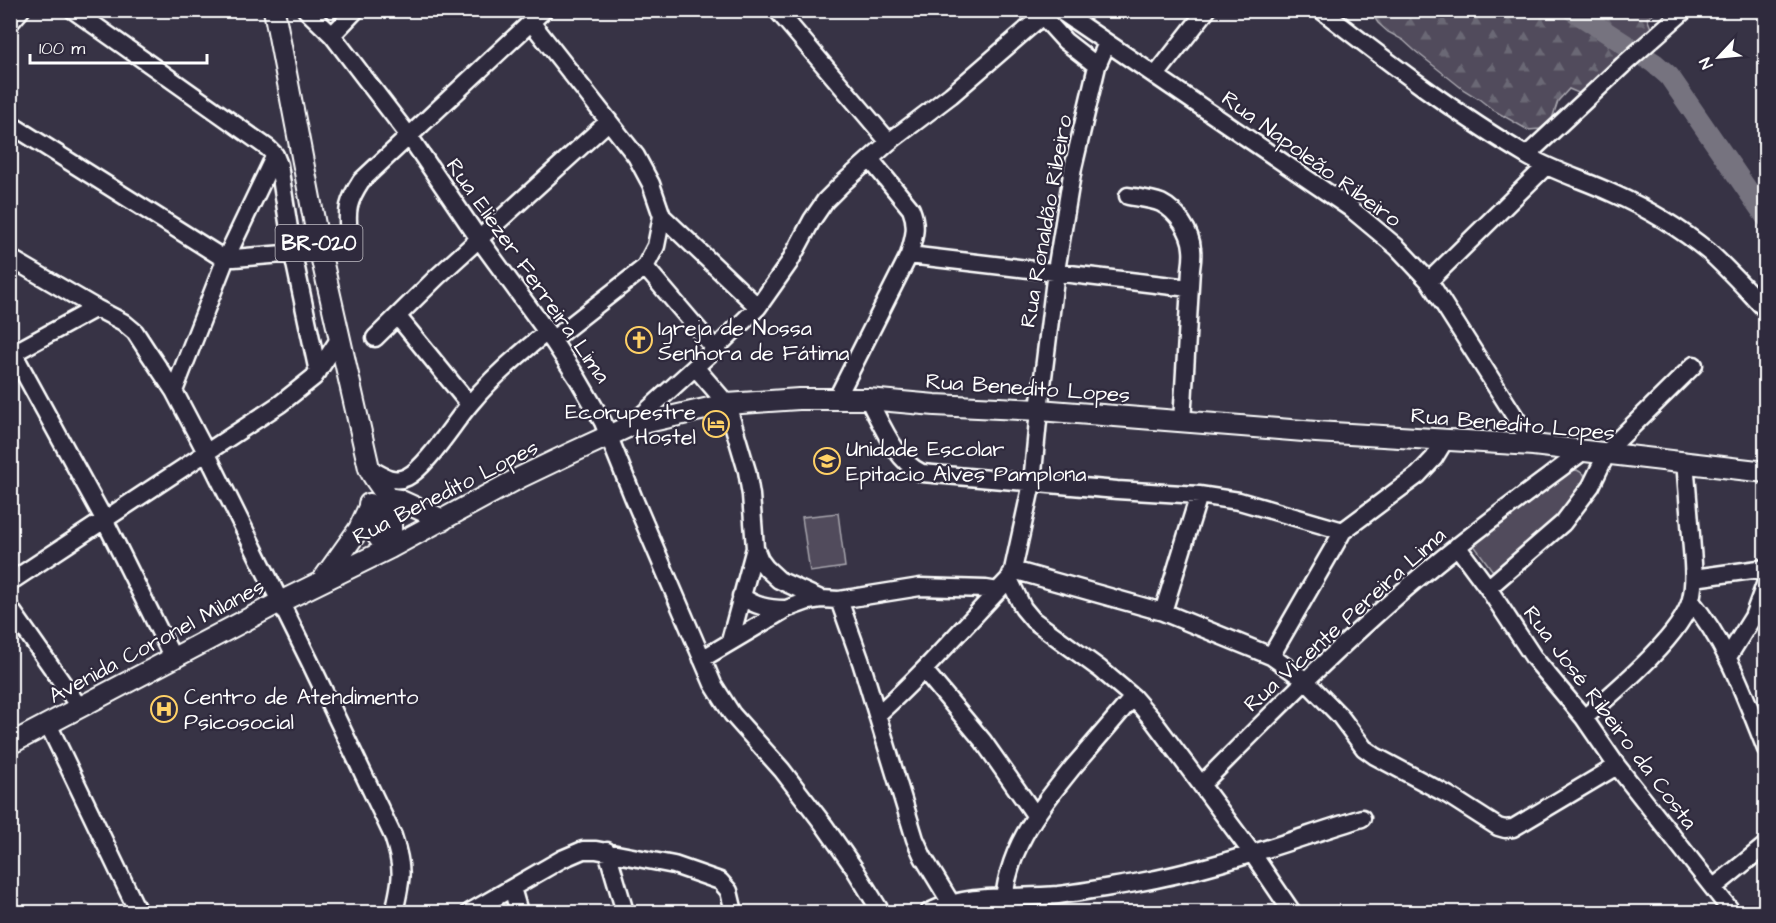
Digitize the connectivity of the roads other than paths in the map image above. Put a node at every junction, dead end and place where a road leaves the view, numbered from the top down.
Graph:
1 (21, 10) edge
2 (73, 10) edge
3 (273, 10) edge
4 (306, 10) edge
5 (356, 10) edge
6 (777, 10) edge
7 (1207, 10) edge
8 (1321, 10) edge
9 (1684, 10) edge
10 (1047, 12) edge
11 (538, 16) edge
12 (10, 23) edge
13 (332, 35) junction
14 (1107, 43) junction
15 (1097, 66) junction
16 (1156, 75) junction
17 (609, 121) junction
18 (10, 124) edge
19 (409, 136) junction
20 (889, 142) junction
21 (275, 155) junction
22 (1527, 155) junction
23 (870, 159) junction
24 (1546, 166) junction
25 (1128, 196) dead end
26 (662, 216) junction
27 (349, 234) dead end
28 (479, 238) junction
29 (320, 251) junction
30 (293, 254) junction
31 (909, 255) junction
32 (10, 258) edge
33 (226, 258) junction
34 (645, 267) junction
35 (1056, 271) junction
36 (1429, 281) junction
37 (1189, 288) junction
38 (758, 307) junction
39 (96, 308) junction
40 (1766, 310) edge
41 (398, 317) junction
42 (550, 336) junction
43 (340, 338) junction
44 (375, 338) dead end
45 (715, 349) junction
46 (12, 352) edge
47 (1694, 365) dead end
48 (695, 367) junction
49 (318, 372) junction
50 (174, 391) junction
51 (837, 398) junction
52 (867, 399) junction
53 (469, 404) junction
54 (727, 404) junction
55 (1039, 410) junction
56 (1182, 422) junction
57 (630, 426) junction
58 (609, 436) junction
59 (1445, 440) junction
60 (1533, 446) junction
61 (1582, 452) junction
62 (207, 454) junction
63 (1606, 454) junction
64 (1685, 461) junction
65 (370, 471) junction
66 (1766, 472) edge
67 (1032, 483) junction
68 (1199, 495) junction
69 (377, 502) junction
70 (104, 519) junction
71 (443, 520) junction
72 (1343, 531) junction
73 (1457, 546) junction
74 (390, 548) junction
75 (755, 548) junction
76 (1766, 568) edge
77 (1694, 578) junction
78 (324, 579) junction
79 (1006, 580) junction
80 (10, 582) edge
81 (1766, 582) edge
82 (1488, 588) junction
83 (741, 596) junction
84 (821, 599) junction
85 (839, 600) junction
86 (1690, 601) junction
87 (280, 602) junction
88 (10, 608) edge
89 (786, 609) junction
90 (1163, 612) junction
91 (730, 641) junction
92 (1270, 656) junction
93 (1728, 657) junction
94 (173, 658) junction
95 (702, 659) junction
96 (924, 670) junction
97 (1305, 680) junction
98 (1133, 698) junction
99 (80, 708) junction
100 (877, 715) junction
101 (1584, 718) junction
102 (48, 724) junction
103 (10, 744) edge
104 (1766, 749) edge
105 (1617, 766) junction
106 (1201, 785) junction
107 (1035, 814) junction
108 (1362, 818) dead end
109 (1766, 845) edge
110 (607, 851) junction
111 (1252, 853) junction
112 (512, 888) junction
113 (1713, 888) junction
114 (951, 903) junction
115 (1003, 904) edge
116 (138, 912) edge
117 (394, 912) edge
118 (470, 912) edge
119 (519, 912) edge
120 (625, 912) edge
121 (734, 912) edge
122 (881, 912) edge
123 (928, 912) edge
124 (1292, 912) edge
125 (1732, 912) edge

1 - 12 street
2 - 21 street
3 - 29 main road, BR-020
4 - 13 street, Rua Eliezer Ferreira Lima
5 - 13 street
6 - 20 street
7 - 16 street
8 - 22 street
9 - 22 street
10 - 14 street, Rua Napoleão Ribeiro
10 - 15 street
10 - 20 street
11 - 17 street
11 - 19 street
13 - 19 street, Rua Eliezer Ferreira Lima
14 - 15 street, Rua Ronaldão Ribeiro
14 - 16 street, Rua Napoleão Ribeiro
15 - 35 street, Rua Ronaldão Ribeiro
16 - 36 street, Rua Napoleão Ribeiro
17 - 26 street
17 - 28 street
18 - 33 street
19 - 27 street
19 - 28 street, Rua Eliezer Ferreira Lima
20 - 23 street
21 - 30 street
21 - 33 street
22 - 24 street
23 - 31 street
23 - 38 street
24 - 36 street
24 - 40 street
25 - 37 street
26 - 34 street
26 - 38 street
28 - 41 street
28 - 42 street, Rua Eliezer Ferreira Lima
29 - 30 street
29 - 43 main road, BR-020
30 - 33 street
30 - 49 street
31 - 35 street
31 - 51 street
32 - 39 street
33 - 50 street
34 - 42 street
34 - 45 street
35 - 37 street
35 - 55 street, Rua Ronaldão Ribeiro
36 - 60 street, Rua Napoleão Ribeiro
37 - 56 street
38 - 45 street
39 - 46 street
39 - 50 street
41 - 44 street
41 - 53 street
42 - 53 street
42 - 58 street, Rua Eliezer Ferreira Lima
43 - 49 street
43 - 65 main road, BR-020
45 - 48 street
46 - 70 street
47 - 63 street
48 - 54 street
48 - 57 street
49 - 62 street
50 - 62 street
51 - 52 main road, Rua Benedito Lopes
51 - 54 main road, Rua Benedito Lopes
52 - 55 main road, Rua Benedito Lopes
52 - 67 street
53 - 65 street
54 - 57 main road, Rua Benedito Lopes
54 - 75 street
55 - 56 main road, Rua Benedito Lopes
55 - 67 street, Rua Ronaldão Ribeiro
56 - 59 main road, Rua Benedito Lopes
57 - 58 main road, Rua Benedito Lopes
58 - 71 main road, Rua Benedito Lopes
58 - 95 street, Rua Eliezer Ferreira Lima
59 - 60 main road, Rua Benedito Lopes
59 - 72 street
60 - 61 main road, Rua Benedito Lopes
61 - 63 main road, Rua Benedito Lopes
61 - 73 street, Rua Vicente Pereira Lima
62 - 70 street
62 - 87 street
63 - 64 main road, Rua Benedito Lopes
63 - 82 street
64 - 66 main road, Rua Benedito Lopes
64 - 77 street
65 - 69 main road, BR-020
67 - 68 street
67 - 79 street, Rua Ronaldão Ribeiro
68 - 72 street
68 - 90 street
69 - 71 main road
69 - 74 main road, BR-020
69 - 78 main road
70 - 80 street
70 - 94 street
71 - 74 main road, Rua Benedito Lopes
72 - 92 street
73 - 82 street, Rua José Ribeiro da Costa
73 - 97 street, Rua Vicente Pereira Lima
74 - 78 main road, Rua Benedito Lopes
75 - 83 street
75 - 84 street
76 - 77 street
77 - 86 street
78 - 87 main road, Avenida Coronel Milanes
79 - 85 street
79 - 90 street
79 - 96 street
79 - 98 street
81 - 93 street
82 - 101 street, Rua José Ribeiro da Costa
83 - 89 street
83 - 91 street
84 - 85 street
84 - 89 street
85 - 100 street
86 - 93 street
86 - 101 street
87 - 94 main road, Avenida Coronel Milanes
87 - 117 street
88 - 99 street
89 - 91 street
90 - 92 street
91 - 95 street
92 - 97 street
93 - 104 street
94 - 99 main road, Avenida Coronel Milanes
95 - 122 street, Rua Eliezer Ferreira Lima
96 - 100 street
96 - 107 street
97 - 105 street
97 - 106 street, Rua Vicente Pereira Lima
98 - 106 street
98 - 107 street
99 - 102 main road, Avenida Coronel Milanes
100 - 114 street
101 - 105 street, Rua José Ribeiro da Costa
102 - 103 main road, Avenida Coronel Milanes
102 - 116 street
105 - 113 street, Rua José Ribeiro da Costa
106 - 111 street
107 - 115 street
108 - 111 street
109 - 113 street
110 - 112 street
110 - 120 street
110 - 121 street
111 - 115 street
111 - 124 street
112 - 118 street
112 - 119 street
113 - 125 street, Rua José Ribeiro da Costa
114 - 115 street
114 - 123 street

